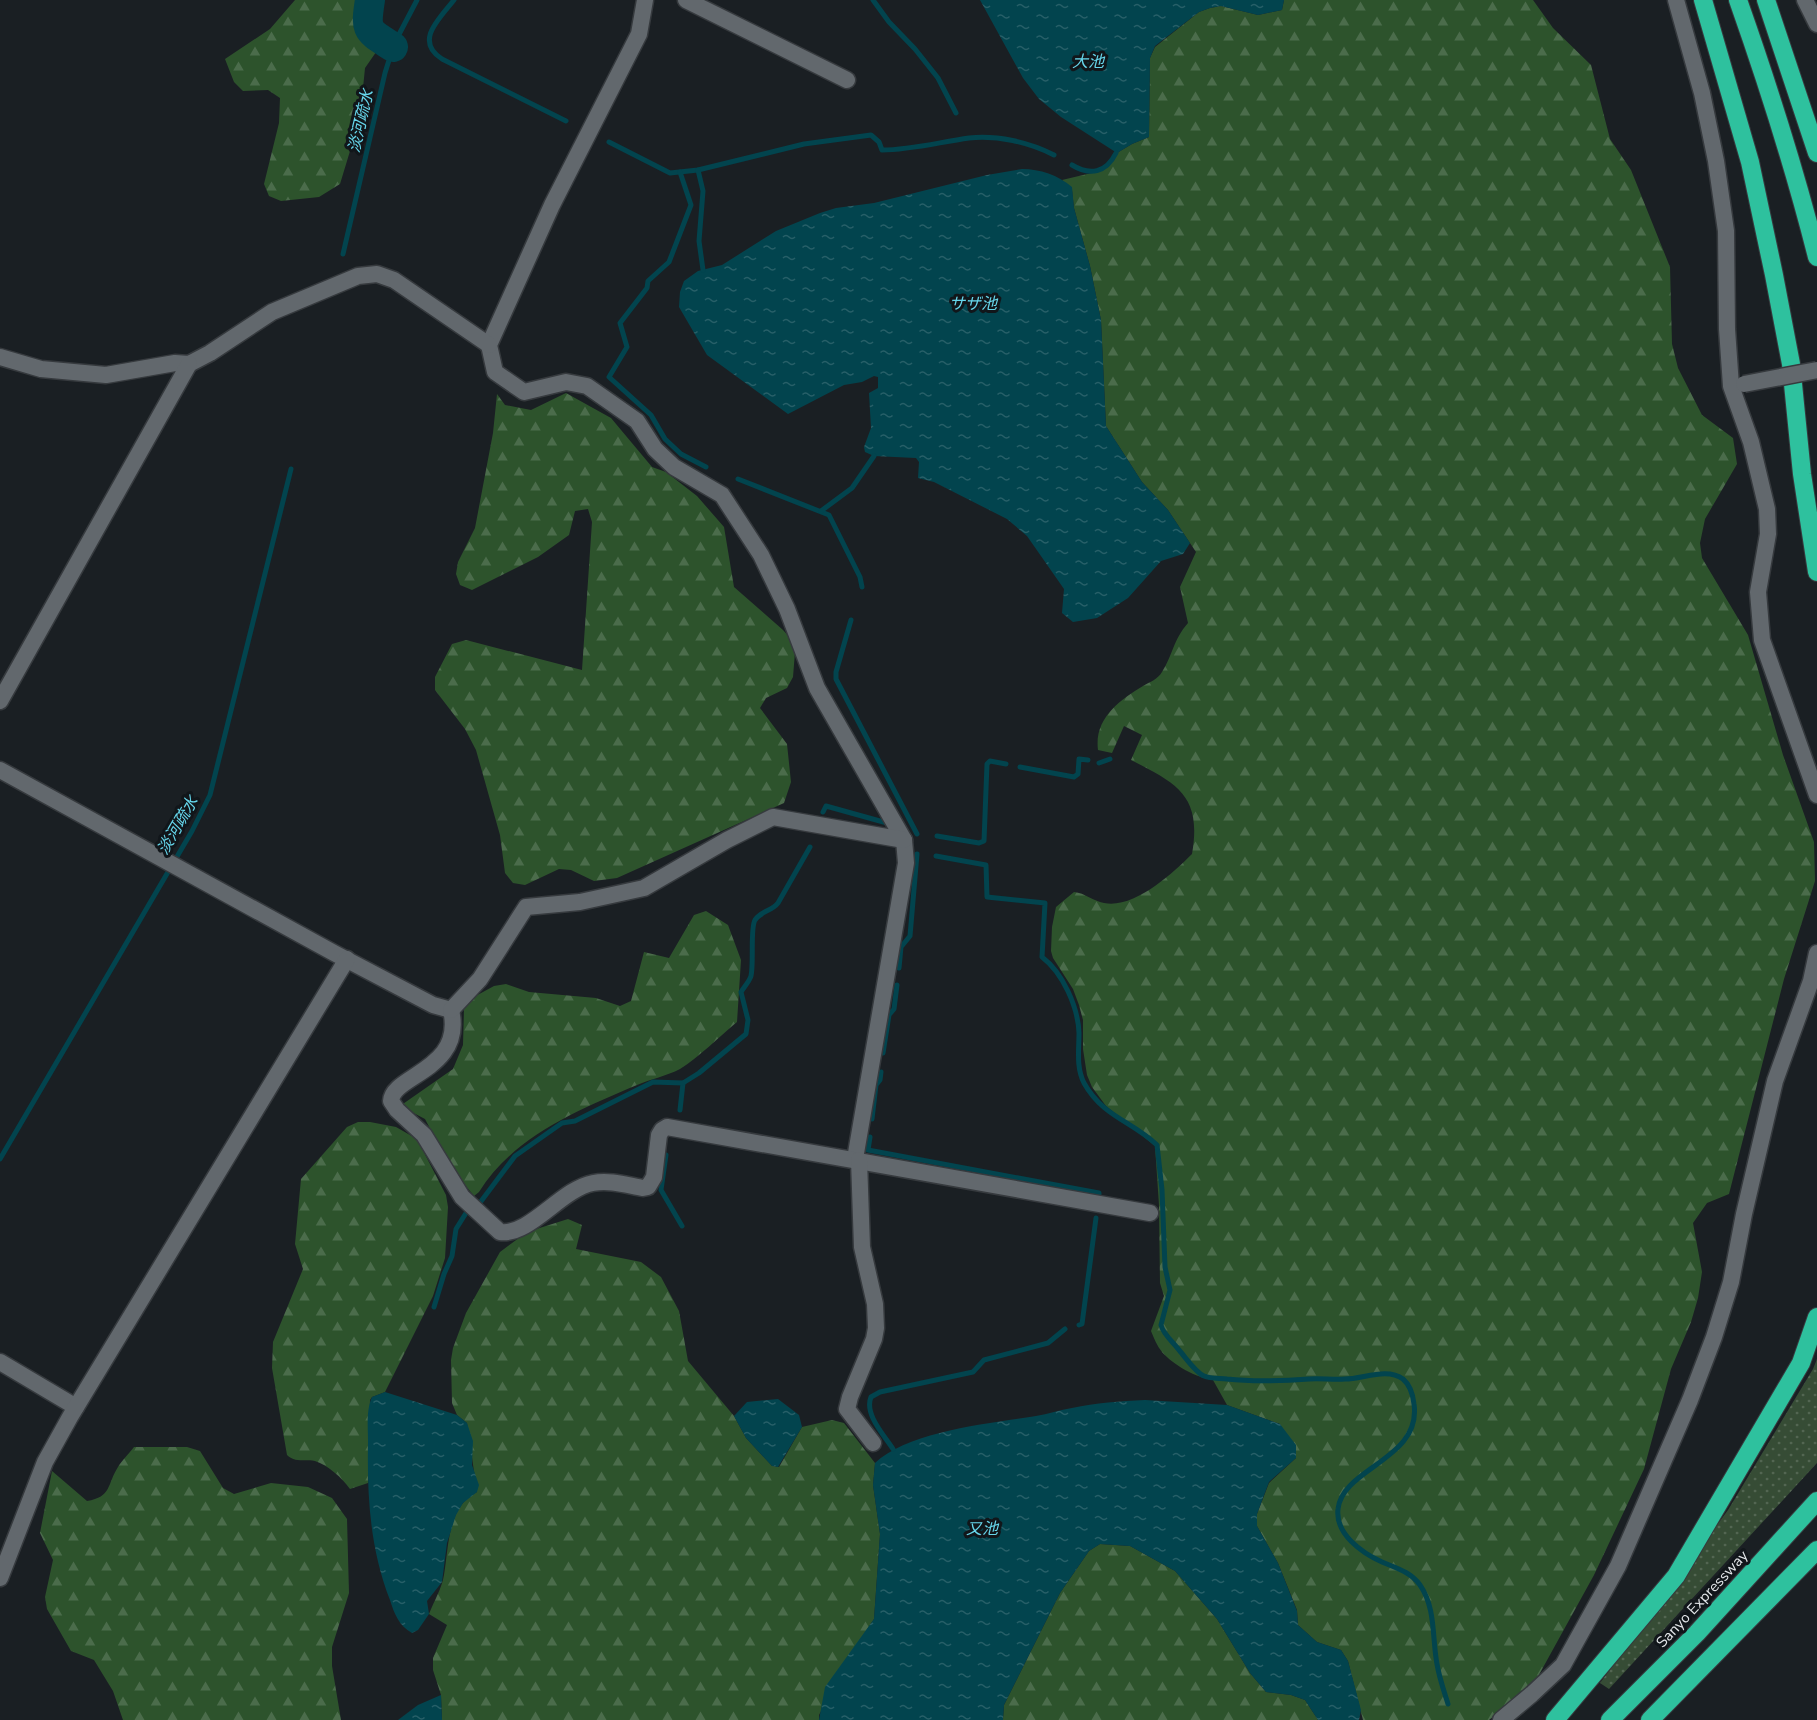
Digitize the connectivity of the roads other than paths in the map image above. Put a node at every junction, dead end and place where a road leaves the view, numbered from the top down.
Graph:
1 (645, 0) edge
2 (686, 0) edge
3 (1676, 0) edge
4 (1703, 0) edge
5 (1738, 0) edge
6 (1768, 0) edge
7 (1806, 0) edge
8 (1817, 24) edge
9 (847, 80) dead end
10 (1817, 121) edge
11 (1817, 153) edge
12 (1817, 257) edge
13 (489, 345) junction
14 (0, 357) edge
15 (189, 364) junction
16 (1817, 370) edge
17 (1738, 385) junction
18 (1817, 572) edge
19 (0, 701) edge
20 (0, 770) edge
21 (1817, 795) edge
22 (904, 840) junction
23 (1817, 952) edge
24 (346, 959) junction
25 (451, 1010) junction
26 (857, 1160) junction
27 (1150, 1213) dead end
28 (1817, 1317) edge
29 (0, 1362) edge
30 (76, 1407) junction
31 (873, 1443) dead end
32 (1817, 1501) edge
33 (1817, 1550) edge
34 (0, 1578) edge
35 (1501, 1720) edge
36 (1555, 1720) edge
37 (1610, 1720) edge
38 (1650, 1720) edge

1 - 13 street
2 - 9 street
3 - 17 street
4 - 18 highway
5 - 12 highway
6 - 10 highway
6 - 11 highway
7 - 8 street
13 - 15 street
13 - 22 street
14 - 15 street
15 - 19 street
16 - 17 street, bridge
17 - 21 street
20 - 24 street
22 - 25 street
22 - 26 street
23 - 35 street
24 - 25 street
24 - 30 street
25 - 26 street
26 - 27 street
26 - 31 street
28 - 36 highway
29 - 30 street
30 - 34 street
32 - 37 highway, Sanyo Expressway
33 - 38 highway

